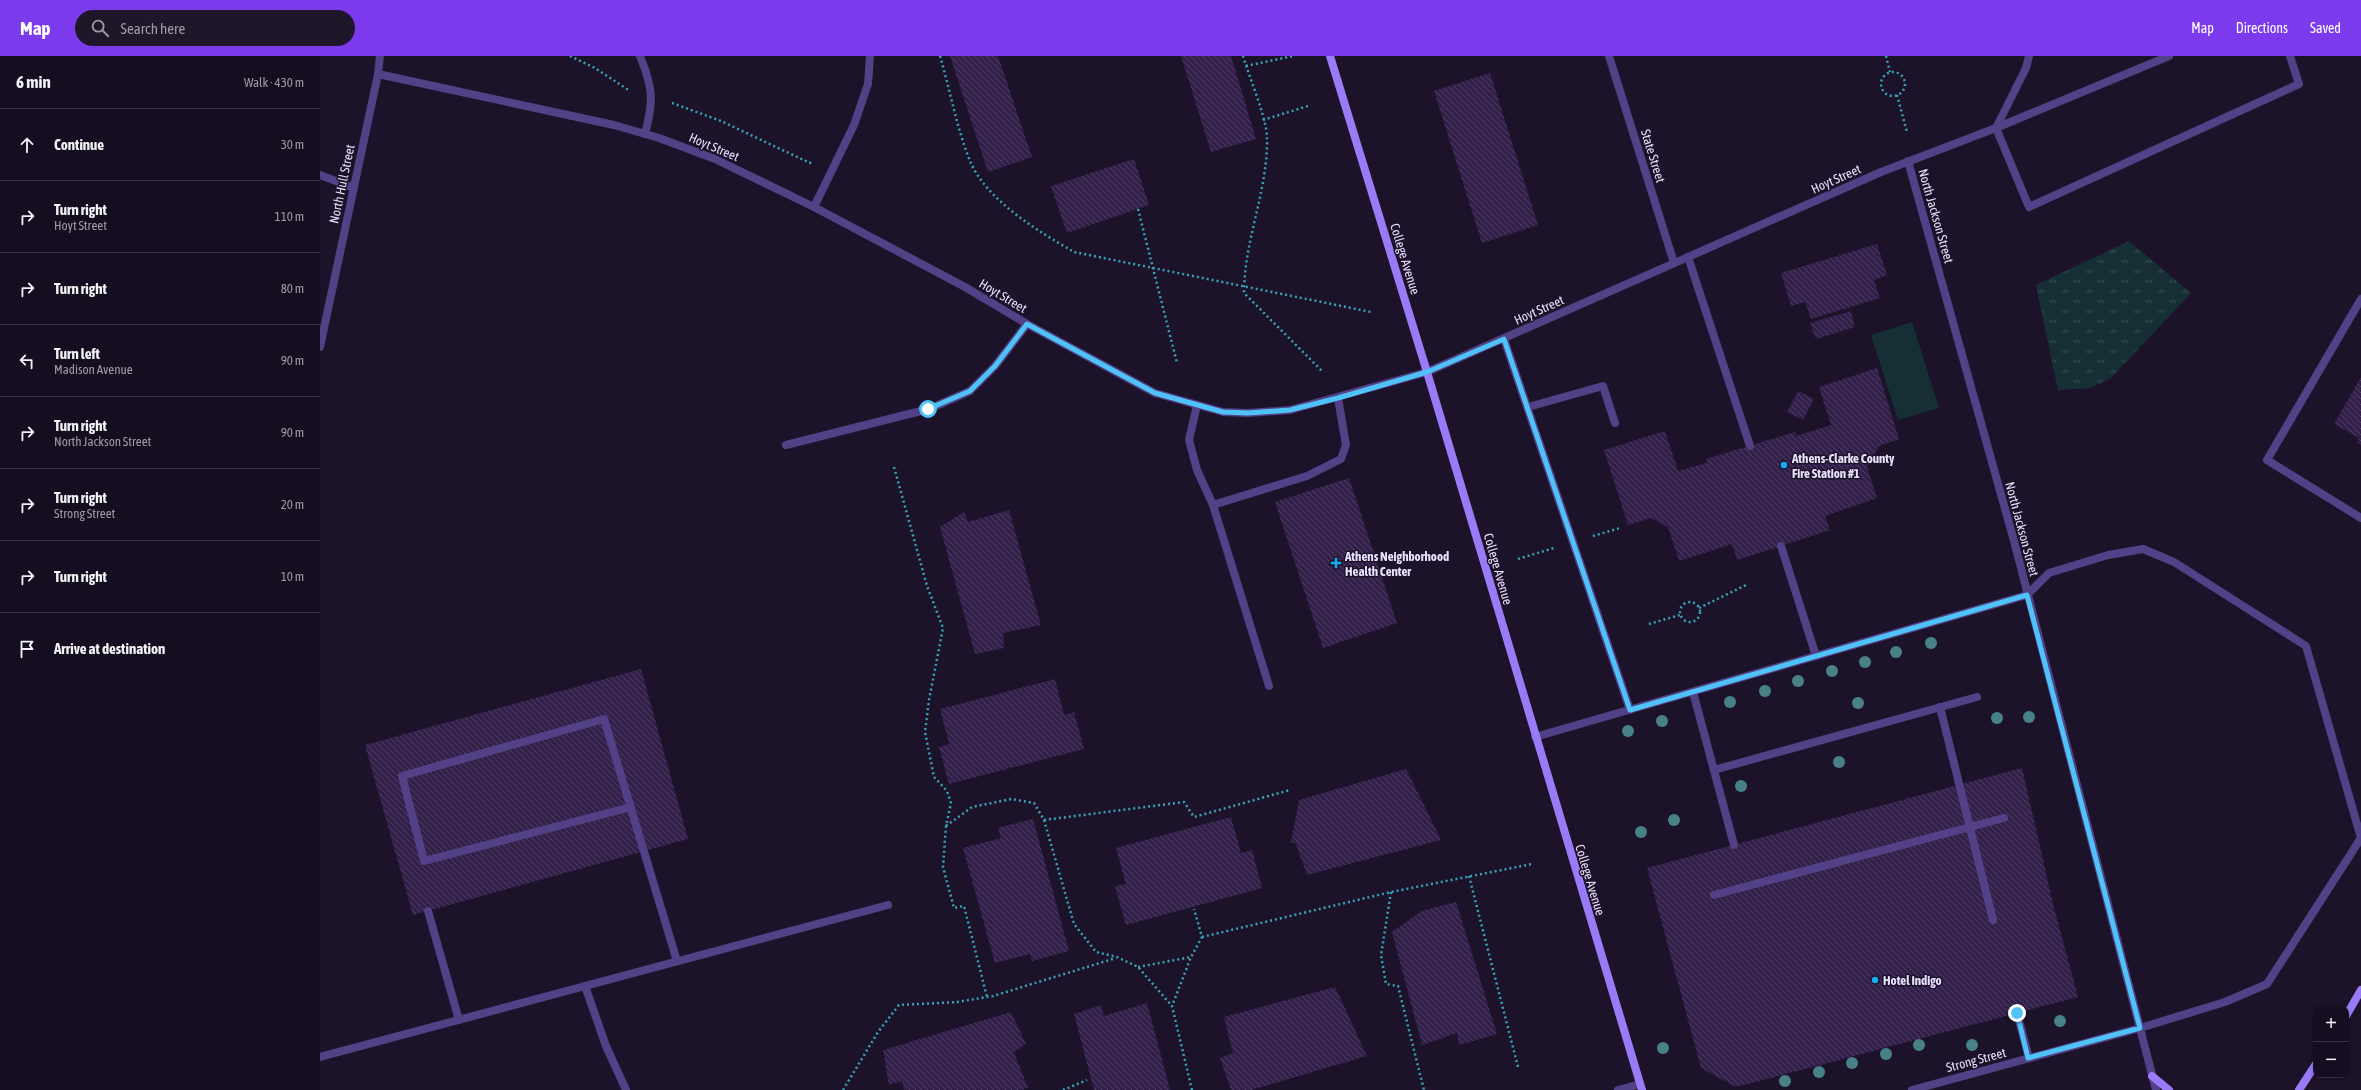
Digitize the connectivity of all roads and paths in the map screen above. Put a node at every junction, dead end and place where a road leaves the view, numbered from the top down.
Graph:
1 (380, 56) edge
2 (570, 56) edge
3 (640, 56) edge
4 (870, 56) edge
5 (940, 56) edge
6 (1243, 56) edge
7 (1293, 56) edge
8 (1330, 56) edge
9 (1609, 56) edge
10 (1886, 56) edge
11 (2030, 56) edge
12 (2169, 56) edge
13 (2290, 56) edge
14 (1246, 66) junction
15 (1890, 72) junction
16 (378, 74) junction
17 (635, 93) dead end
18 (1897, 95) junction
19 (669, 102) dead end
20 (1308, 106) dead end
21 (1263, 120) junction
22 (1996, 128) junction
23 (1907, 132) dead end
24 (645, 134) junction
25 (1908, 161) junction
26 (810, 163) dead end
27 (320, 175) edge
28 (354, 188) junction
29 (814, 208) junction
30 (1138, 209) dead end
31 (1688, 257) junction
32 (1674, 263) junction
33 (1152, 268) junction
34 (1244, 286) junction
35 (2361, 299) edge
36 (1371, 312) dead end
37 (1027, 324) junction
38 (1504, 339) junction
39 (320, 347) edge
40 (1178, 363) dead end
41 (1323, 372) dead end
42 (1427, 372) junction
43 (1338, 398) junction
44 (1197, 405) junction
45 (1528, 407) junction
46 (1615, 423) dead end
47 (786, 445) dead end
48 (1750, 446) dead end
49 (894, 467) dead end
50 (1213, 505) junction
51 (2361, 518) edge
52 (1620, 528) dead end
53 (1588, 537) dead end
54 (1560, 546) dead end
55 (1781, 546) dead end
56 (1518, 559) dead end
57 (1746, 585) dead end
58 (2027, 595) junction
59 (1699, 608) junction
60 (1680, 615) junction
61 (1649, 624) dead end
62 (1816, 656) junction
63 (1270, 686) dead end
64 (1693, 692) junction
65 (1977, 697) dead end
66 (1940, 707) junction
67 (1630, 710) junction
68 (1535, 737) junction
69 (1714, 770) junction
70 (1290, 790) dead end
71 (631, 806) junction
72 (2004, 818) dead end
73 (1044, 820) junction
74 (946, 826) junction
75 (1969, 827) junction
76 (1734, 845) dead end
77 (1532, 864) dead end
78 (1469, 876) junction
79 (1391, 892) junction
80 (1714, 895) dead end
81 (888, 905) dead end
82 (1194, 908) dead end
83 (428, 911) dead end
84 (1993, 920) dead end
85 (1202, 938) junction
86 (1191, 957) junction
87 (1117, 958) junction
88 (677, 961) junction
89 (1138, 967) junction
90 (585, 986) junction
91 (2361, 991) edge
92 (987, 997) junction
93 (1172, 1006) junction
94 (2349, 1011) edge
95 (2017, 1013) dead end
96 (459, 1020) junction
97 (2140, 1028) junction
98 (320, 1057) edge
99 (2028, 1058) junction
100 (1518, 1067) dead end
101 (2313, 1069) edge
102 (2152, 1076) junction
103 (1087, 1080) dead end
104 (1641, 1087) edge
105 (1918, 1089) edge
106 (626, 1090) edge
107 (843, 1090) edge
108 (1063, 1090) edge
109 (1192, 1090) edge
110 (1424, 1090) edge
111 (1618, 1090) edge
112 (2156, 1090) edge
113 (2169, 1090) edge
114 (2299, 1090) edge

1 - 16 street, North Hull Street
2 - 17 path
3 - 24 street
4 - 29 street
5 - 33 path
6 - 14 path
7 - 14 path
8 - 42 street, College Avenue
9 - 32 street, State Street
10 - 15 path
11 - 22 street
12 - 22 street, Hoyt Street
13 - 22 street
14 - 21 path
15 - 18 path
15 - 18 path
16 - 24 street, Hoyt Street
16 - 28 street, North Hull Street
18 - 23 path
19 - 26 path
20 - 21 path
21 - 34 path
22 - 25 street, Hoyt Street
24 - 29 street, Hoyt Street
25 - 31 street, Hoyt Street
25 - 58 street, North Jackson Street
27 - 28 street
28 - 39 street, North Hull Street
29 - 37 street, Hoyt Street
30 - 33 path
31 - 32 street, Hoyt Street
31 - 48 street
32 - 38 street, Hoyt Street
33 - 34 path
33 - 40 path
34 - 36 path
34 - 41 path
35 - 51 street
37 - 44 street, Hoyt Street
37 - 47 street
38 - 42 street, Hoyt Street
38 - 45 street
42 - 43 street, Hoyt Street
42 - 68 street, College Avenue
43 - 44 street, Hoyt Street
43 - 50 street
44 - 50 street
45 - 46 street
45 - 67 street
49 - 74 path
50 - 63 street
52 - 53 path
54 - 56 path
55 - 62 street
57 - 59 path
58 - 62 street
58 - 97 street, North Jackson Street
58 - 97 street, Strong Street
59 - 60 path
59 - 60 path
60 - 61 path
62 - 64 street
64 - 67 street
64 - 69 street
65 - 66 street
66 - 69 street
66 - 75 street
67 - 68 street
68 - 104 street, College Avenue
69 - 76 street
70 - 73 path
71 - 71 street
71 - 88 street
72 - 75 street
73 - 74 path
73 - 87 path
74 - 92 path
75 - 80 street
75 - 84 street
77 - 78 path
78 - 79 path
78 - 100 path
79 - 85 path
79 - 110 path
81 - 88 street
82 - 85 path
83 - 96 street
85 - 86 path
86 - 89 path
86 - 93 path
87 - 89 path
87 - 92 path
88 - 90 street
89 - 93 path
90 - 96 street
90 - 106 street
91 - 94 street
92 - 107 path
93 - 109 path
95 - 99 street
96 - 98 street
97 - 99 street, Strong Street
97 - 102 street, North Jackson Street
99 - 105 street, Strong Street
101 - 114 street
102 - 112 street, North Jackson Street
102 - 113 street
103 - 108 path
104 - 111 street

